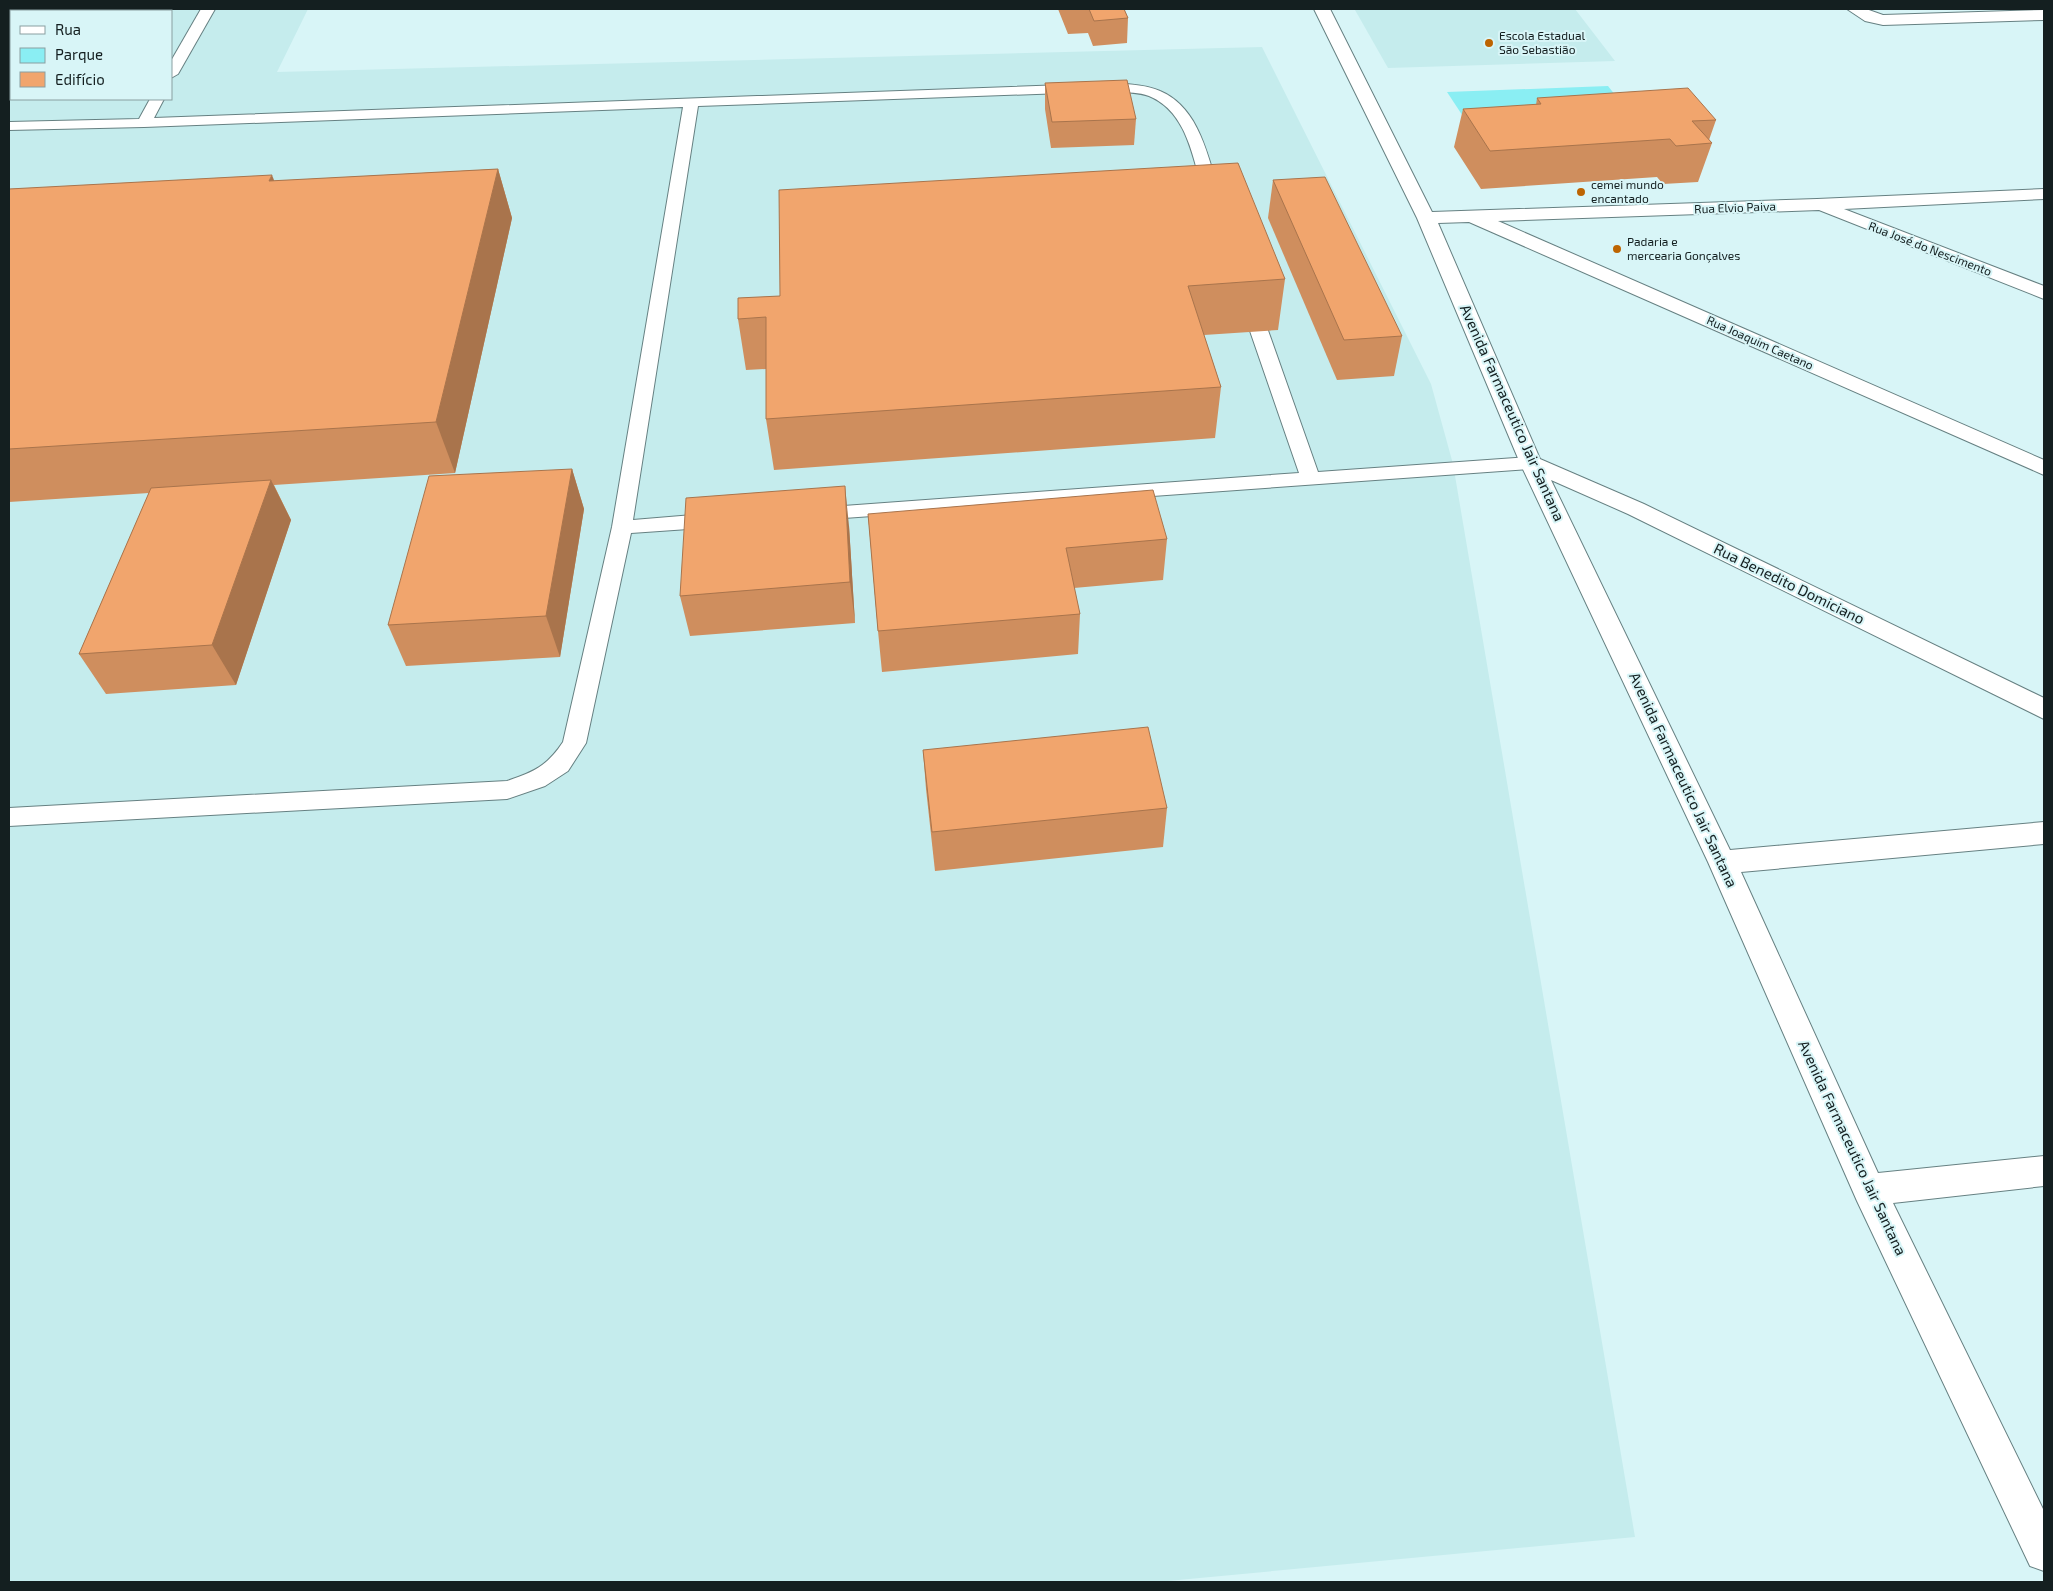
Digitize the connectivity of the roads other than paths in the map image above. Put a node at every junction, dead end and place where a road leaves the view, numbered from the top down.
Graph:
1 (208, 9) edge
2 (1322, 9) edge
3 (1855, 9) edge
4 (2044, 15) edge
5 (172, 72) edge
6 (156, 100) edge
7 (691, 102) junction
8 (144, 123) junction
9 (9, 126) edge
10 (2044, 194) edge
11 (1816, 205) junction
12 (1218, 210) edge
13 (1426, 218) junction
14 (1475, 218) junction
15 (1243, 285) edge
16 (2044, 292) edge
17 (1531, 463) junction
18 (2044, 468) edge
19 (1310, 480) junction
20 (792, 515) edge
21 (732, 520) edge
22 (622, 527) junction
23 (2044, 709) edge
24 (9, 817) edge
25 (2044, 833) edge
26 (1722, 862) junction
27 (2044, 1171) edge
28 (1869, 1190) junction
29 (2044, 1552) edge

1 - 5 lane
2 - 13 street, Avenida Farmaceutico Jair Santana
3 - 4 street
6 - 8 lane
7 - 8 lane
7 - 12 lane
7 - 22 lane
8 - 9 lane
10 - 11 street, Rua Elvio Paiva
11 - 14 street, Rua Elvio Paiva
11 - 16 street, Rua José do Nescimento
13 - 14 street, Rua Elvio Paiva
13 - 17 street, Avenida Farmaceutico Jair Santana
14 - 18 street, Rua Joaquim Caetano
15 - 19 lane
17 - 19 lane
17 - 23 street, Rua Benedito Domiciano
17 - 26 street, Avenida Farmaceutico Jair Santana
19 - 20 lane
21 - 22 lane
22 - 24 lane
25 - 26 street
26 - 28 street, Avenida Farmaceutico Jair Santana
27 - 28 street
28 - 29 street, Avenida Farmaceutico Jair Santana

